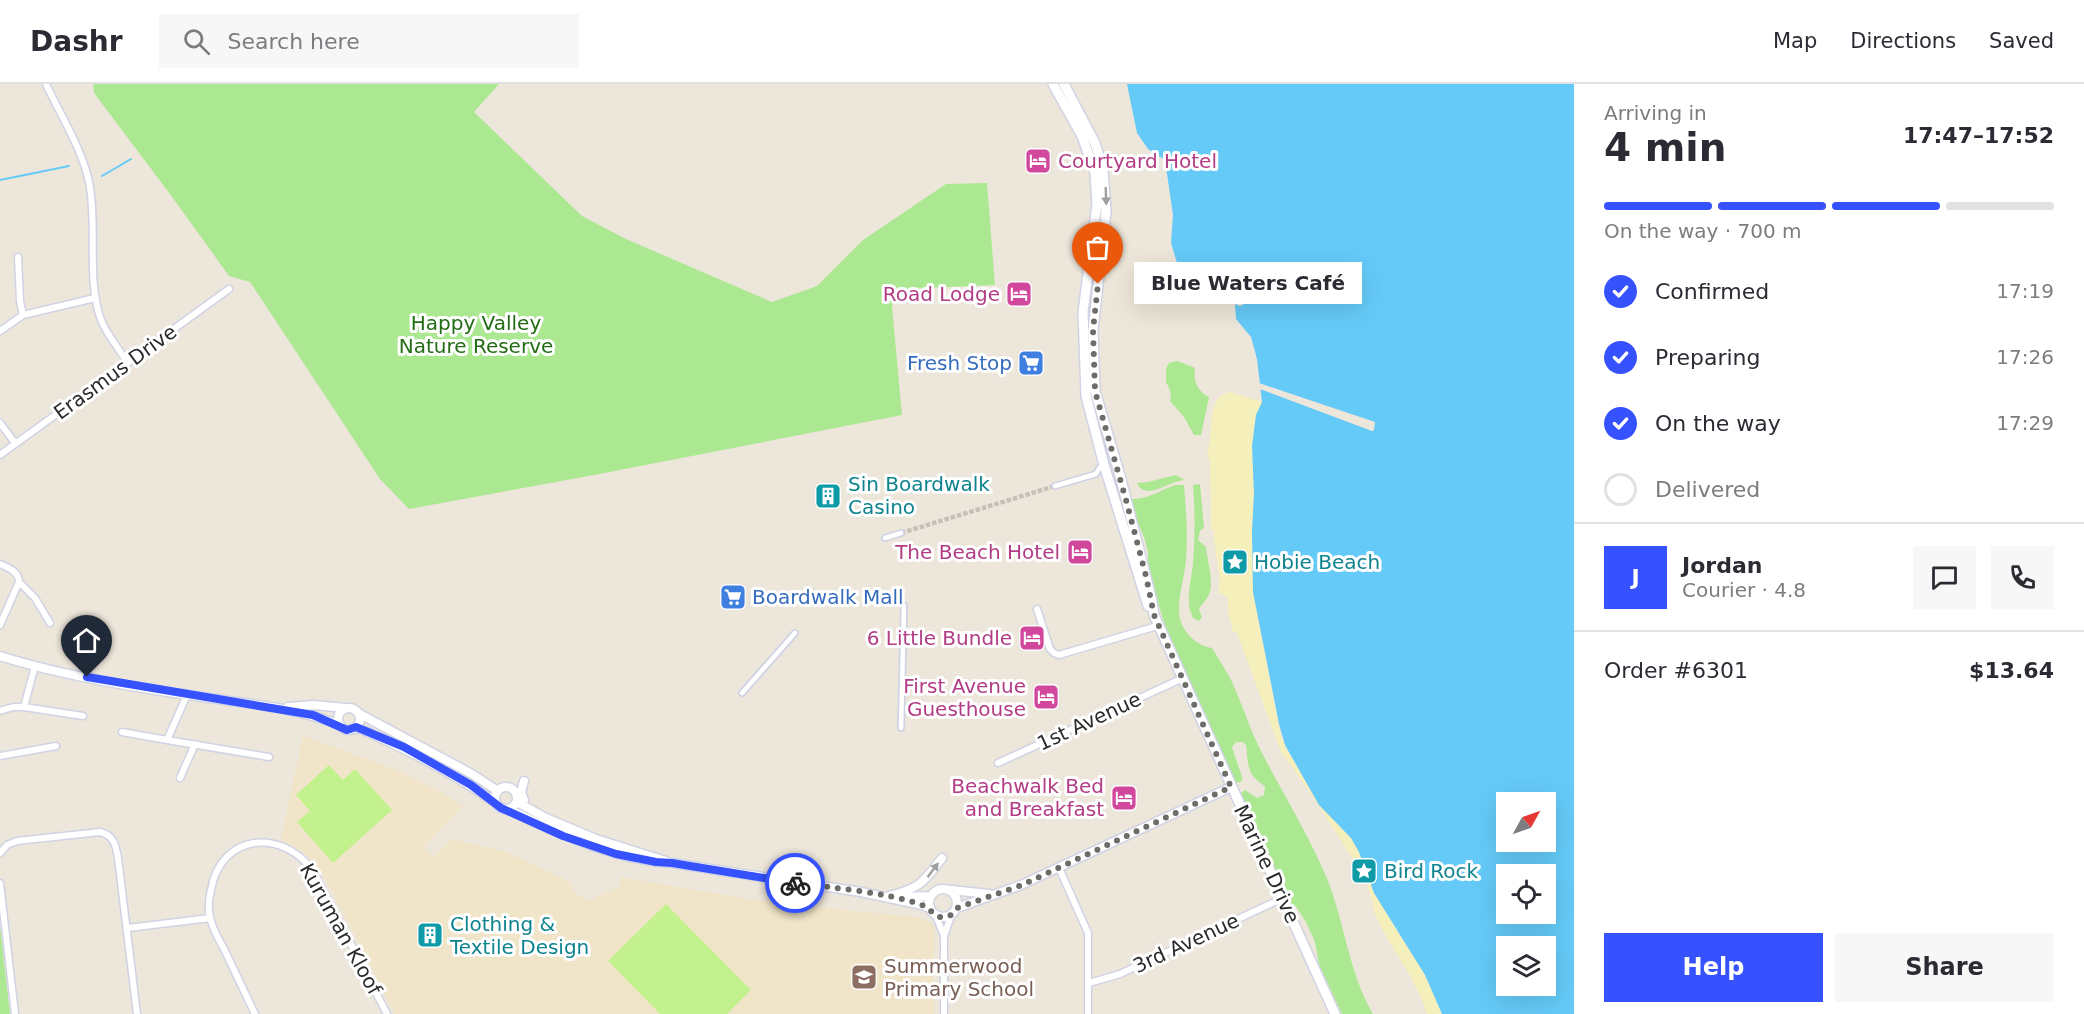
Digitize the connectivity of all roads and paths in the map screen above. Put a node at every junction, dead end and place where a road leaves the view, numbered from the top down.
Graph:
1 (46, 84) edge
2 (1053, 84) edge
3 (1064, 84) edge
4 (18, 256) dead end
5 (229, 289) dead end
6 (96, 298) junction
7 (23, 315) junction
8 (0, 331) edge
9 (128, 363) junction
10 (0, 423) edge
11 (15, 443) junction
12 (0, 455) edge
13 (1104, 465) junction
14 (1055, 486) tunnel mouth
15 (901, 533) tunnel mouth
16 (885, 538) dead end
17 (0, 564) edge
18 (19, 582) junction
19 (903, 606) dead end
20 (1037, 609) dead end
21 (1154, 615) junction
22 (50, 623) dead end
23 (0, 625) edge
24 (1157, 626) junction
25 (795, 633) dead end
26 (0, 656) edge
27 (35, 666) junction
28 (1181, 679) junction
29 (742, 693) dead end
30 (187, 695) junction
31 (24, 707) junction
32 (272, 708) junction
33 (345, 708) junction
34 (0, 711) edge
35 (358, 713) junction
36 (83, 716) dead end
37 (340, 725) junction
38 (356, 727) junction
39 (901, 728) dead end
40 (123, 732) dead end
41 (167, 740) junction
42 (195, 744) junction
43 (56, 746) dead end
44 (0, 756) edge
45 (269, 757) dead end
46 (998, 763) dead end
47 (180, 778) dead end
48 (524, 781) dead end
49 (1231, 787) junction
50 (498, 791) junction
51 (517, 801) junction
52 (496, 802) junction
53 (507, 809) junction
54 (546, 818) junction
55 (604, 846) junction
56 (0, 853) edge
57 (942, 858) dead end
58 (1059, 868) junction
59 (0, 883) edge
60 (949, 890) junction
61 (998, 894) junction
62 (930, 896) junction
63 (889, 897) junction
64 (1282, 898) junction
65 (930, 908) junction
66 (957, 908) junction
67 (936, 916) junction
68 (951, 916) junction
69 (210, 918) junction
70 (128, 928) junction
71 (944, 936) junction
72 (1089, 982) junction
73 (15, 1014) edge
74 (137, 1014) edge
75 (255, 1014) edge
76 (387, 1014) edge
77 (944, 1014) edge
78 (1088, 1014) edge
79 (1335, 1014) edge

1 - 6 street
2 - 13 main road, Marine Drive
3 -> 21 main road, Marine Drive
4 - 7 street
5 - 9 street, Erasmus Drive
6 - 7 street
6 - 9 street
7 - 8 street
9 - 11 street, Erasmus Drive
10 - 11 street
11 - 12 street, Erasmus Drive
13 - 14 street
13 - 21 main road, Marine Drive
15 - 16 street
17 - 18 street
18 - 22 street
18 - 23 street
19 - 39 street
20 - 24 street
21 - 24 main road, Marine Drive
24 - 28 main road, Marine Drive
25 - 29 street
26 - 27 street
27 - 30 street
27 - 31 street
28 - 46 street, 1st Avenue
28 - 49 main road, Marine Drive
30 - 32 street
30 - 41 street
31 - 34 street
31 - 36 street
32 - 33 street
32 - 37 street
33 - 35 street
33 - 37 street
35 - 38 street
35 - 50 street
37 - 38 street
38 - 52 street
40 - 41 street
41 - 42 street
42 - 45 street
42 - 47 street
43 - 44 street
48 - 54 street
49 - 58 street
49 - 64 main road, Marine Drive
50 - 51 street
50 - 52 street
51 - 53 street
51 - 54 street
52 - 53 street
53 - 55 street
54 - 55 street
55 - 63 street
56 - 70 street
63 -> 57 street
58 - 61 street
58 - 72 street
59 - 73 street
60 - 61 street
60 - 62 street
60 - 66 street
61 - 66 street
62 - 63 street
62 - 65 street
63 - 65 street
64 - 72 street, 3rd Avenue
64 - 79 main road, Marine Drive
65 - 67 street
66 - 68 street
67 - 68 street
67 - 71 street
68 - 71 street
69 - 70 street
69 - 75 street
69 - 76 street, Kuruman Kloof
70 - 74 street
71 - 77 street
72 - 78 street

